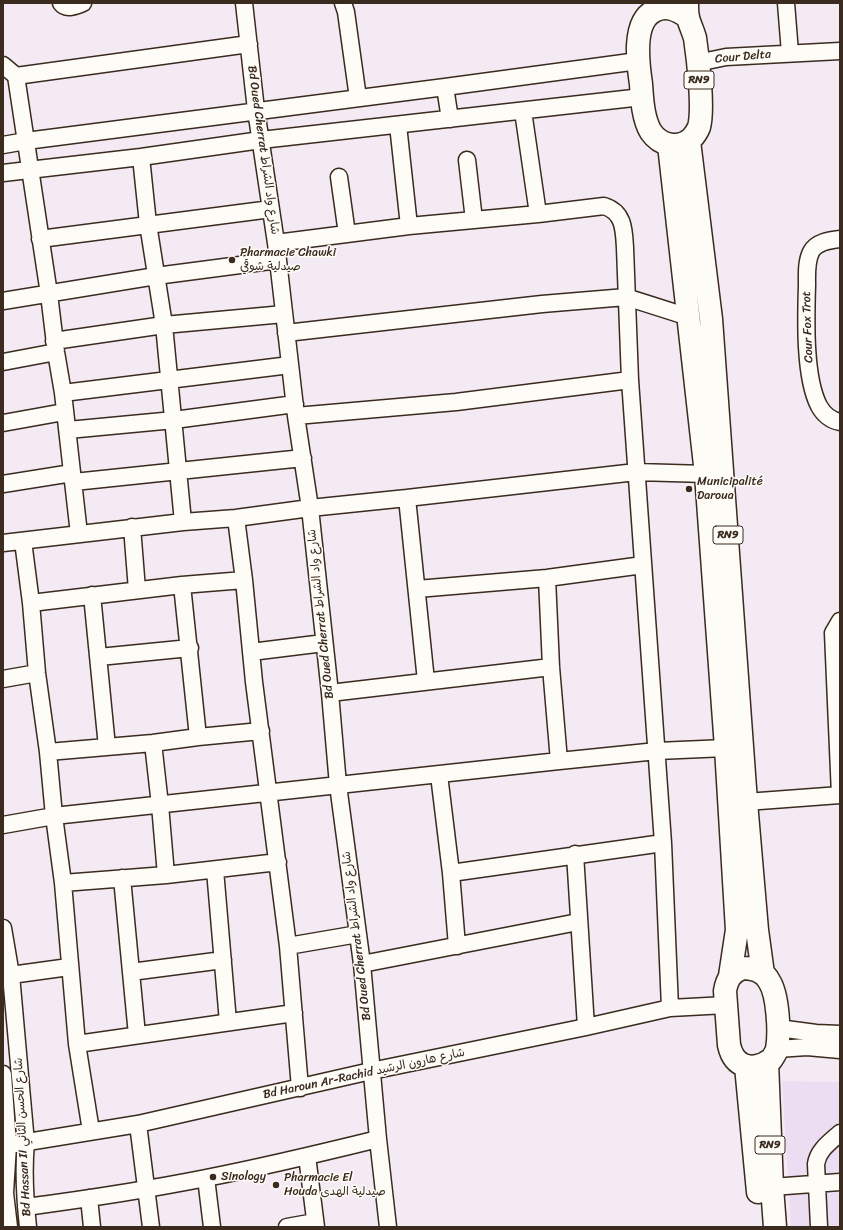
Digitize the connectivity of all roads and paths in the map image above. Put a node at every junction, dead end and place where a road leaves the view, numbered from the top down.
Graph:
1 (60, 3) edge
2 (83, 3) edge
3 (244, 3) edge
4 (342, 3) edge
5 (786, 3) edge
6 (659, 6) edge
7 (688, 10) edge
8 (249, 44) junction
9 (840, 51) edge
10 (790, 53) junction
11 (638, 61) junction
12 (697, 63) junction
13 (3, 65) edge
14 (16, 76) junction
15 (445, 88) junction
16 (642, 97) junction
17 (358, 98) junction
18 (256, 110) junction
19 (523, 111) junction
20 (450, 119) junction
21 (398, 125) junction
22 (261, 140) junction
23 (26, 141) junction
24 (679, 143) junction
25 (3, 145) edge
26 (140, 157) junction
27 (467, 160) dead end
28 (30, 170) junction
29 (3, 173) edge
30 (338, 177) dead end
31 (271, 209) junction
32 (538, 214) junction
33 (474, 220) junction
34 (148, 224) junction
35 (409, 226) junction
36 (347, 234) junction
37 (40, 239) junction
38 (840, 239) edge
39 (276, 244) junction
40 (278, 260) junction
41 (156, 276) junction
42 (49, 294) junction
43 (626, 297) junction
44 (3, 301) edge
45 (284, 314) junction
46 (688, 317) junction
47 (164, 325) junction
48 (286, 333) junction
49 (55, 346) junction
50 (3, 362) edge
51 (290, 365) junction
52 (169, 380) junction
53 (630, 380) junction
54 (63, 393) junction
55 (295, 410) junction
56 (64, 412) junction
57 (174, 420) junction
58 (840, 422) edge
59 (3, 424) edge
60 (68, 430) junction
61 (303, 458) junction
62 (177, 471) junction
63 (636, 472) junction
64 (706, 474) junction
65 (73, 478) junction
66 (3, 484) edge
67 (407, 498) junction
68 (310, 508) junction
69 (236, 518) junction
70 (183, 522) junction
71 (132, 527) junction
72 (79, 534) junction
73 (23, 541) junction
74 (3, 543) edge
75 (643, 565) junction
76 (546, 578) junction
77 (244, 580) junction
78 (182, 585) junction
79 (417, 589) junction
80 (137, 590) junction
81 (92, 595) junction
82 (31, 603) junction
83 (840, 621) edge
84 (324, 643) junction
85 (190, 648) junction
86 (251, 652) junction
87 (99, 657) junction
88 (551, 667) junction
89 (37, 673) junction
90 (3, 679) edge
91 (426, 681) junction
92 (330, 693) junction
93 (261, 731) junction
94 (198, 737) junction
95 (153, 744) junction
96 (107, 747) junction
97 (726, 748) junction
98 (48, 752) junction
99 (657, 752) junction
100 (559, 760) junction
101 (439, 775) junction
102 (338, 785) junction
103 (268, 793) junction
104 (840, 795) edge
105 (746, 802) junction
106 (160, 805) junction
107 (54, 816) junction
108 (3, 824) edge
109 (663, 843) junction
110 (574, 854) junction
111 (278, 862) junction
112 (215, 870) junction
113 (451, 873) junction
114 (166, 875) junction
115 (122, 878) junction
116 (63, 883) junction
117 (578, 922) junction
118 (3, 928) edge
119 (358, 934) junction
120 (288, 946) junction
121 (457, 946) junction
122 (223, 960) junction
123 (362, 964) junction
124 (69, 967) junction
125 (131, 972) junction
126 (763, 974) junction
127 (12, 975) junction
128 (730, 976) junction
129 (726, 1005) junction
130 (670, 1008) junction
131 (294, 1013) junction
132 (228, 1022) junction
133 (586, 1027) junction
134 (840, 1034) edge
135 (137, 1035) junction
136 (77, 1044) junction
137 (774, 1046) junction
138 (840, 1050) edge
139 (746, 1066) junction
140 (371, 1071) junction
141 (4, 1085) edge
142 (300, 1088) junction
143 (138, 1124) junction
144 (91, 1131) junction
145 (840, 1133) edge
146 (378, 1139) junction
147 (26, 1143) junction
148 (6, 1146) edge
149 (307, 1156) junction
150 (206, 1178) junction
151 (840, 1182) edge
152 (817, 1184) junction
153 (772, 1187) junction
154 (146, 1188) junction
155 (4, 1192) edge
156 (89, 1198) junction
157 (26, 1207) junction
158 (316, 1225) edge
159 (10, 1227) edge
160 (28, 1227) edge
161 (92, 1227) edge
162 (151, 1227) edge
163 (212, 1227) edge
164 (287, 1227) edge
165 (388, 1227) edge
166 (760, 1227) edge
167 (775, 1227) edge
168 (820, 1227) edge

1 - 2 street
3 - 8 street, Bd Oued Cherrat شارع واد الشراط
4 - 17 street
5 - 10 street
6 - 7 highway, RN9
6 - 11 highway, RN9
7 - 12 highway, RN9
8 - 14 street
8 - 18 street, Bd Oued Cherrat شارع واد الشراط
9 - 10 street, Cour Delta
10 - 12 street, Cour Delta
11 - 15 street
11 - 16 highway, RN9
12 - 24 highway, RN9
13 - 14 street
14 - 23 street
15 - 17 street
15 - 20 street
16 - 19 street
16 - 24 highway, RN9
17 - 18 street
18 - 22 street, Bd Oued Cherrat شارع واد الشراط
18 - 23 street
19 - 20 street
19 - 32 street
20 - 21 street
21 - 22 street
21 - 35 street
22 - 26 street
22 - 31 street, Bd Oued Cherrat شارع واد الشراط
23 - 25 street
23 - 28 street
24 - 46 highway, RN9
24 - 105 highway, RN9
26 - 28 street
26 - 34 street
27 - 33 street
28 - 29 street
28 - 37 street
30 - 36 street
31 - 34 street
31 - 39 street, Bd Oued Cherrat شارع واد الشراط
32 - 33 street
32 - 43 street
33 - 35 street
34 - 37 street
34 - 41 street
35 - 36 street
36 - 39 street
37 - 42 street
38 - 58 street, Cour Fox Trot
39 - 40 street, Bd Oued Cherrat شارع واد الشراط
40 - 41 street
40 - 45 street, Bd Oued Cherrat شارع واد الشراط
41 - 42 street
41 - 47 street
42 - 44 street
42 - 49 street
43 - 46 street
43 - 48 street
43 - 53 street
45 - 47 street
45 - 48 street, Bd Oued Cherrat شارع واد الشراط
46 - 64 highway, RN9
47 - 49 street
47 - 52 street
48 - 51 street, Bd Oued Cherrat شارع واد الشراط
49 - 50 street
49 - 54 street
51 - 52 street
51 - 55 street, Bd Oued Cherrat شارع واد الشراط
52 - 54 street
52 - 57 street
53 - 55 street
53 - 63 street
54 - 56 street
55 - 57 street
55 - 61 street, Bd Oued Cherrat شارع واد الشراط
56 - 59 street
56 - 60 street
57 - 60 street
57 - 62 street
60 - 65 street
61 - 62 street
61 - 68 street, Bd Oued Cherrat شارع واد الشراط
62 - 65 street
62 - 70 street
63 - 64 street
63 - 67 street
63 - 75 street
64 - 97 highway, RN9
65 - 66 street
65 - 72 street
67 - 68 street
67 - 79 street
68 - 69 street
68 - 84 street, Bd Oued Cherrat شارع واد الشراط
69 - 70 street
69 - 77 street
70 - 71 street
71 - 72 street
71 - 80 street
72 - 73 street
73 - 74 street
73 - 82 street
75 - 76 street
75 - 99 street
76 - 79 street
76 - 88 street
77 - 78 street
77 - 86 street
78 - 80 street
78 - 85 street
79 - 91 street
80 - 81 street
81 - 82 street
81 - 87 street
82 - 89 street
83 - 104 street
84 - 86 street
84 - 92 street, Bd Oued Cherrat شارع واد الشراط
85 - 87 street
85 - 94 street
86 - 93 street
87 - 96 street
88 - 91 street
88 - 100 street
89 - 90 street
89 - 98 street
91 - 92 street
92 - 102 street, Bd Oued Cherrat شارع واد الشراط
93 - 94 street
93 - 103 street
94 - 95 street
95 - 96 street
95 - 106 street
96 - 98 street
97 - 99 street
97 - 128 highway, RN9
98 - 107 street
99 - 100 street
99 - 109 street
100 - 101 street
101 - 102 street
101 - 113 street
102 - 103 street
102 - 119 street, Bd Oued Cherrat شارع واد الشراط
103 - 106 street
103 - 111 street
104 - 105 street
105 - 126 highway, RN9
106 - 107 street
106 - 114 street
107 - 108 street
107 - 116 street
109 - 110 street
109 - 130 street
110 - 113 street
110 - 117 street
111 - 112 street
111 - 120 street
112 - 114 street
112 - 122 street
113 - 121 street
114 - 115 street
115 - 116 street
115 - 125 street
116 - 124 street
117 - 121 street
117 - 133 street
118 - 127 street, Bd Hassan II شارع الحسن الثاني
119 - 120 street
119 - 123 street, Bd Oued Cherrat شارع واد الشراط
120 - 131 street
121 - 123 street
122 - 125 street
122 - 132 street
123 - 140 street, Bd Oued Cherrat شارع واد الشراط
124 - 127 street
124 - 136 street
125 - 135 street
126 - 128 highway
126 - 137 highway, RN9
127 - 147 street, Bd Hassan II شارع الحسن الثاني
128 - 129 highway, RN9
129 - 130 street, Bd Haroun Ar-Rachid شارع هارون الرشيد
129 - 139 highway, RN9
130 - 133 street, Bd Haroun Ar-Rachid شارع هارون الرشيد
131 - 132 street
131 - 142 street
132 - 135 street
133 - 140 street, Bd Haroun Ar-Rachid شارع هارون الرشيد
134 - 137 street
135 - 136 street
136 - 144 street
137 - 138 street
137 - 139 highway
137 - 153 highway, RN9
139 - 166 highway, RN9
140 - 142 street, Bd Haroun Ar-Rachid شارع هارون الرشيد
140 - 146 street, Bd Oued Cherrat شارع واد الشراط
141 - 148 street, Bd Hassan II شارع الحسن الثاني
142 - 143 street, Bd Haroun Ar-Rachid شارع هارون الرشيد
143 - 144 street, Bd Haroun Ar-Rachid شارع هارون الرشيد
143 - 154 street
144 - 147 street, Bd Haroun Ar-Rachid شارع هارون الرشيد
145 - 152 street
146 - 149 street
146 - 165 street, Bd Oued Cherrat شارع واد الشراط
147 - 148 street, Bd Haroun Ar-Rachid شارع هارون الرشيد
147 - 157 street, Bd Hassan II شارع الحسن الثاني
148 - 155 street, Bd Hassan II شارع الحسن الثاني
149 - 150 street
149 - 158 street
150 - 154 street
150 - 163 street
151 - 152 street
152 - 153 street
152 - 168 street
153 - 167 highway, RN9
154 - 156 street
154 - 162 street
155 - 159 street, Bd Hassan II شارع الحسن الثاني
156 - 157 street
156 - 161 street
157 - 160 street, Bd Hassan II شارع الحسن الثاني
158 - 164 street

